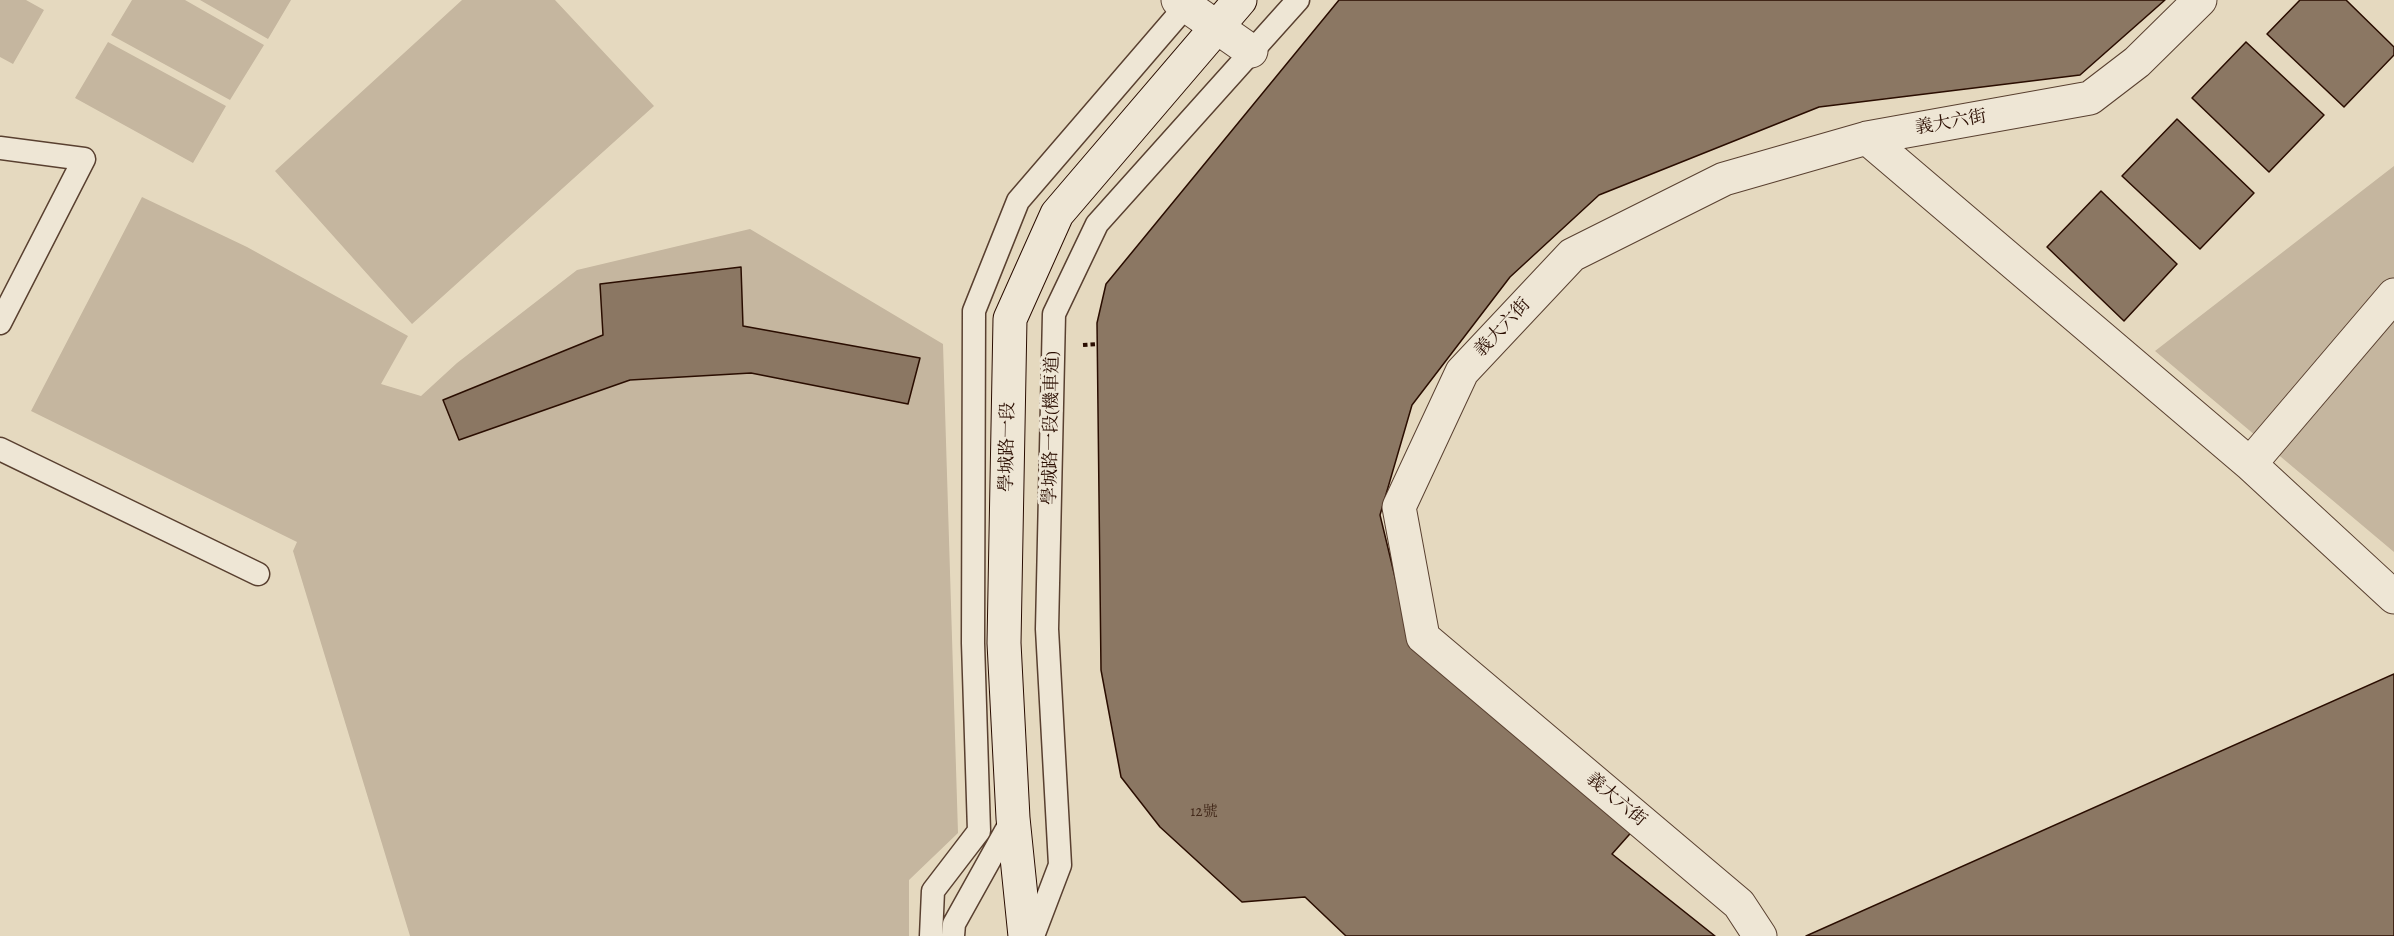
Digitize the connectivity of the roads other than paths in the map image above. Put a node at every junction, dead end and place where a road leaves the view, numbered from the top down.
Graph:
1 (1240, 0) edge
2 (1298, 0) edge
3 (2200, 0) edge
4 (1185, 2) edge
5 (1216, 26) junction
6 (1251, 51) junction
7 (1867, 138) junction
8 (0, 148) edge
9 (2394, 296) edge
10 (0, 323) edge
11 (0, 449) edge
12 (2250, 464) junction
13 (258, 574) dead end
14 (2394, 597) edge
15 (1013, 818) junction
16 (953, 930) edge
17 (931, 936) edge
18 (1024, 936) edge
19 (1033, 936) edge
20 (1760, 936) edge

1 - 5 street, 學城路一段
2 - 6 lane, 學城路一段(機車道)
3 - 7 street, 義大六街
4 - 5 street
4 - 17 lane
5 - 6 street
5 - 15 street, 學城路一段
6 - 19 lane, 學城路一段(機車道)
7 - 12 street
7 - 20 street, 義大六街
8 - 10 lane
9 - 12 street
11 - 13 lane
12 - 14 street
15 - 16 lane
15 - 18 street, 學城路一段

